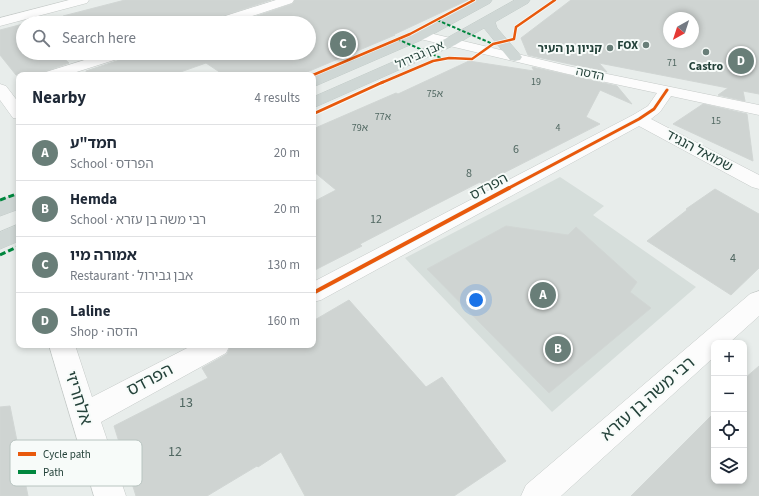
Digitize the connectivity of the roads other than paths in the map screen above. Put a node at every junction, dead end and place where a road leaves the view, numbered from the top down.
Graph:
1 (83, 0) edge
2 (288, 0) edge
3 (486, 0) edge
4 (524, 0) edge
5 (23, 16) edge
6 (239, 16) edge
7 (16, 18) edge
8 (488, 20) junction
9 (0, 22) edge
10 (421, 35) junction
11 (450, 42) junction
12 (515, 57) junction
13 (99, 60) edge
14 (61, 72) edge
15 (316, 81) edge
16 (16, 86) edge
17 (1, 90) edge
18 (668, 90) junction
19 (316, 102) edge
20 (16, 110) edge
21 (759, 110) edge
22 (639, 119) junction
23 (759, 183) edge
24 (16, 202) edge
25 (0, 208) edge
26 (16, 233) edge
27 (0, 241) edge
28 (316, 292) edge
29 (759, 301) edge
30 (63, 348) edge
31 (211, 348) edge
32 (84, 416) junction
33 (92, 440) edge
34 (107, 486) edge
35 (110, 496) edge
36 (537, 496) edge

1 - 5 street
2 - 6 street
3 - 10 main road, אבן גבירול
4 - 8 main road, אבן גבירול
7 - 9 street
8 - 11 main road, אבן גבירול
8 - 12 main road
10 - 11 street, הדסה
10 - 15 main road, אבן גבירול
11 - 12 street, הדסה
11 - 19 main road, אבן גבירול
12 - 18 street, הדסה
13 - 14 street
16 - 17 street
17 - 20 street
18 - 21 street, הדסה
18 - 22 street, הפרדס
22 - 23 street, שמואל הנגיד
22 - 28 street, הפרדס
24 - 25 main road
26 - 27 main road
29 - 36 street, רבי משה בן עזרא
30 - 32 street, אלחריזי
31 - 32 street, הפרדס
32 - 33 street, אלחריזי
34 - 35 street, אלחריזי

